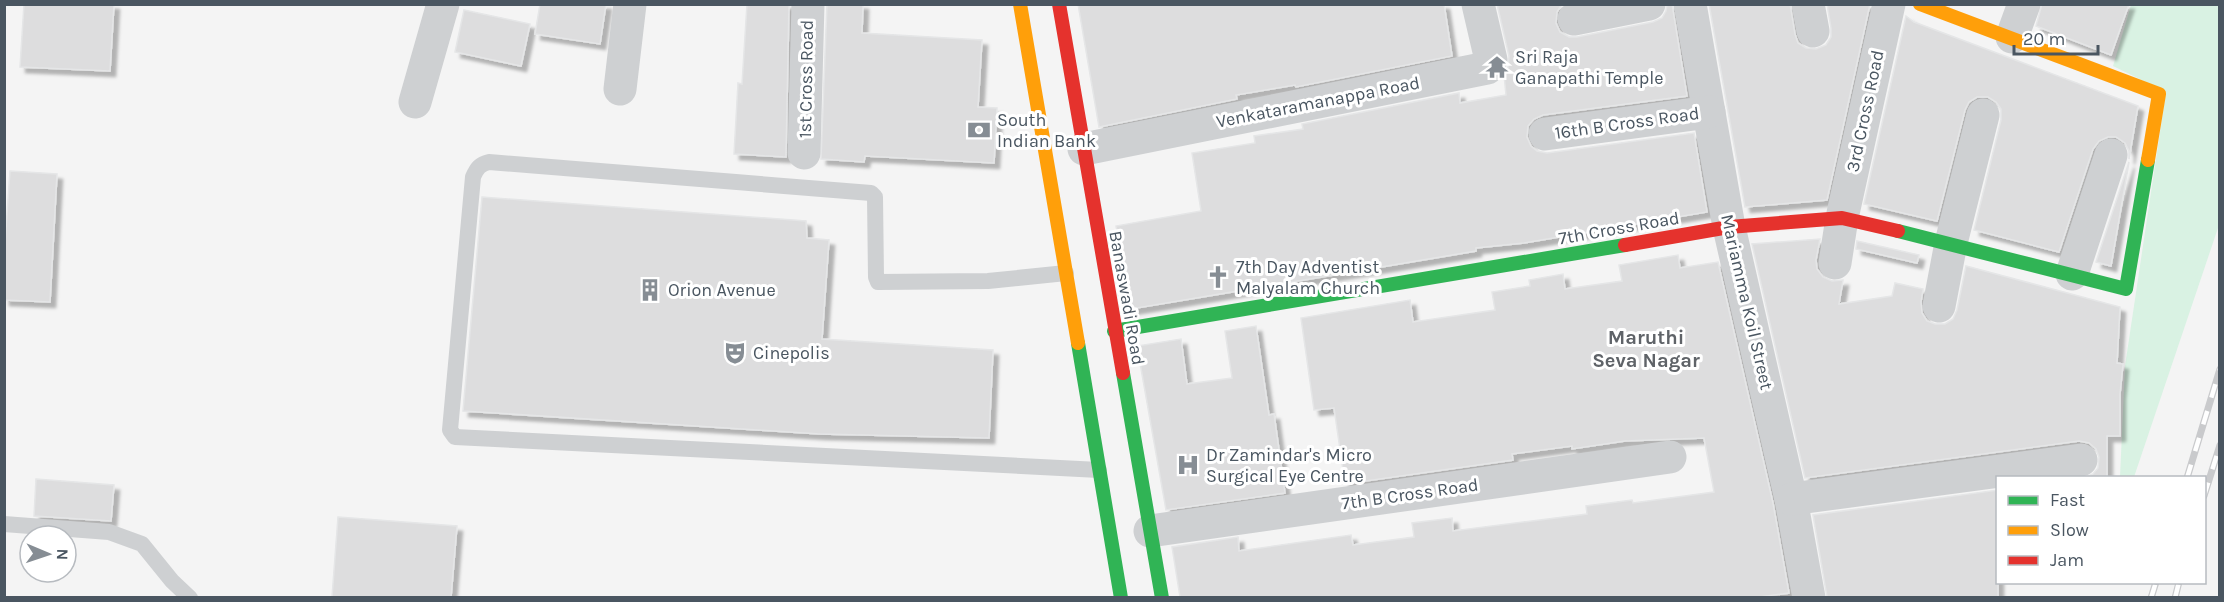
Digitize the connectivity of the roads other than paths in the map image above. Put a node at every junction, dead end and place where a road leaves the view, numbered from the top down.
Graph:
1 (443, 4) edge
2 (630, 4) edge
3 (808, 4) edge
4 (1020, 4) edge
5 (1059, 4) edge
6 (1478, 4) edge
7 (1649, 4) edge
8 (1690, 4) edge
9 (1889, 4) edge
10 (1920, 4) edge
11 (2024, 4) edge
12 (1574, 19) dead end
13 (2012, 37) junction
14 (620, 89) dead end
15 (415, 102) dead end
16 (1709, 112) junction
17 (1983, 115) dead end
18 (1545, 134) dead end
19 (1084, 150) junction
20 (804, 153) dead end
21 (2111, 155) dead end
22 (1842, 218) junction
23 (1729, 227) junction
24 (1951, 243) junction
25 (1835, 263) dead end
26 (1066, 273) junction
27 (2072, 274) junction
28 (1939, 306) dead end
29 (1114, 332) junction
30 (1670, 457) dead end
31 (2081, 460) dead end
32 (1099, 470) junction
33 (1791, 498) junction
34 (4, 524) edge
35 (1150, 531) junction
36 (190, 597) edge
37 (1121, 597) edge
38 (1162, 597) edge
39 (1809, 597) edge

1 - 15 street
2 - 14 street
3 - 20 street, 1st Cross Road
4 - 26 street
5 - 19 street, Banaswadi Road
6 - 19 street, Venkataramanappa Road
7 - 12 street
8 - 16 street, Mariamma Koil Street
9 - 22 street, 3rd Cross Road
10 - 13 street
11 - 13 street
13 - 27 street, 7th Cross Road
16 - 18 street, 16th B Cross Road
16 - 23 street, Mariamma Koil Street
17 - 24 street
19 - 29 street, Banaswadi Road
21 - 27 street
22 - 23 street, 7th Cross Road
22 - 24 street, 7th Cross Road
22 - 25 street, 3rd Cross Road
23 - 29 street, 7th Cross Road
23 - 33 street, Mariamma Koil Street
24 - 27 street, 7th Cross Road
24 - 28 street
26 - 32 street
26 - 32 lane
29 - 35 street, Banaswadi Road
30 - 35 street, 7th B Cross Road
31 - 33 street
32 - 37 street
33 - 39 street, Mariamma Koil Street
34 - 36 lane
35 - 38 street, Banaswadi Road

